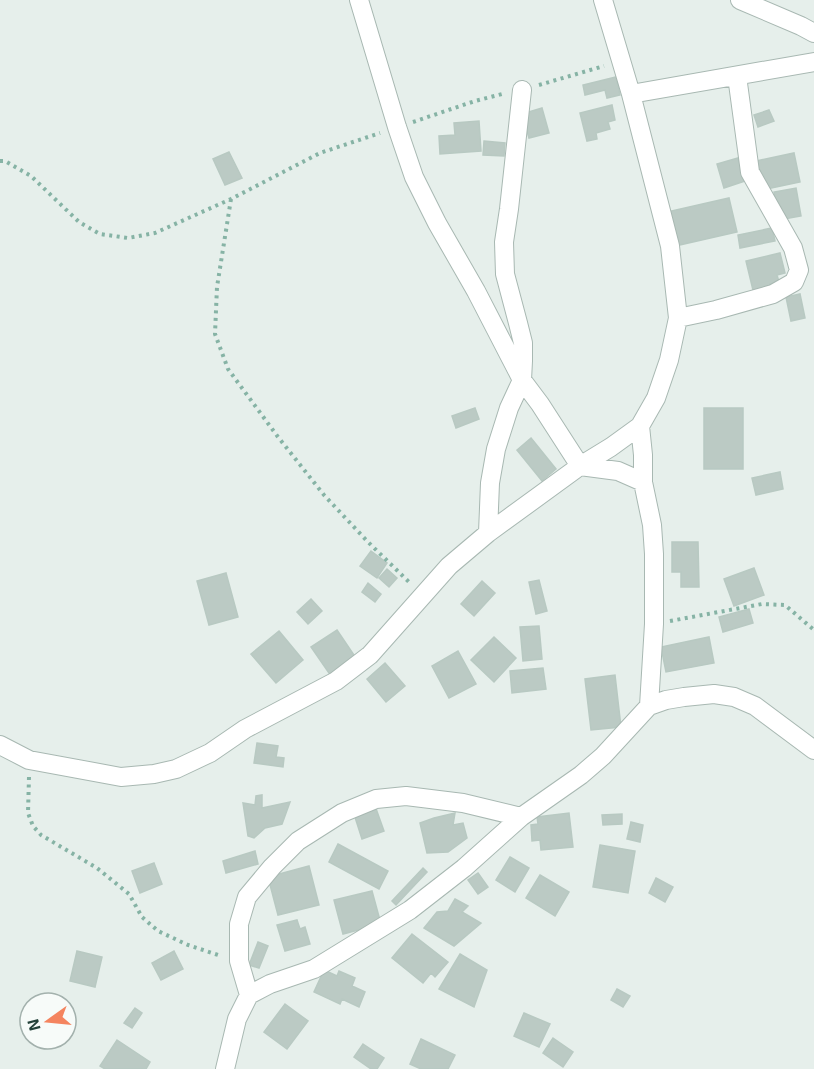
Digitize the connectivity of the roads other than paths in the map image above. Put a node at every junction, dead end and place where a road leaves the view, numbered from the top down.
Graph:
1 (359, 0) edge
2 (740, 0) edge
3 (607, 2) edge
4 (814, 33) edge
5 (814, 62) edge
6 (737, 76) junction
7 (522, 90) dead end
8 (631, 94) junction
9 (678, 318) junction
10 (522, 380) junction
11 (640, 426) junction
12 (580, 466) junction
13 (643, 482) junction
14 (488, 533) junction
15 (650, 706) junction
16 (0, 745) edge
17 (814, 750) edge
18 (521, 817) junction
19 (249, 995) junction
20 (225, 1069) edge

1 - 10 street
2 - 4 street
3 - 8 street
5 - 6 street
6 - 8 street
6 - 9 street
7 - 10 street
8 - 9 street
9 - 11 street
10 - 12 street
10 - 14 street
11 - 12 street
11 - 13 street
12 - 13 street
12 - 14 street
13 - 15 street
14 - 16 street
15 - 17 street
15 - 18 street
18 - 19 street
18 - 19 street
19 - 20 street

